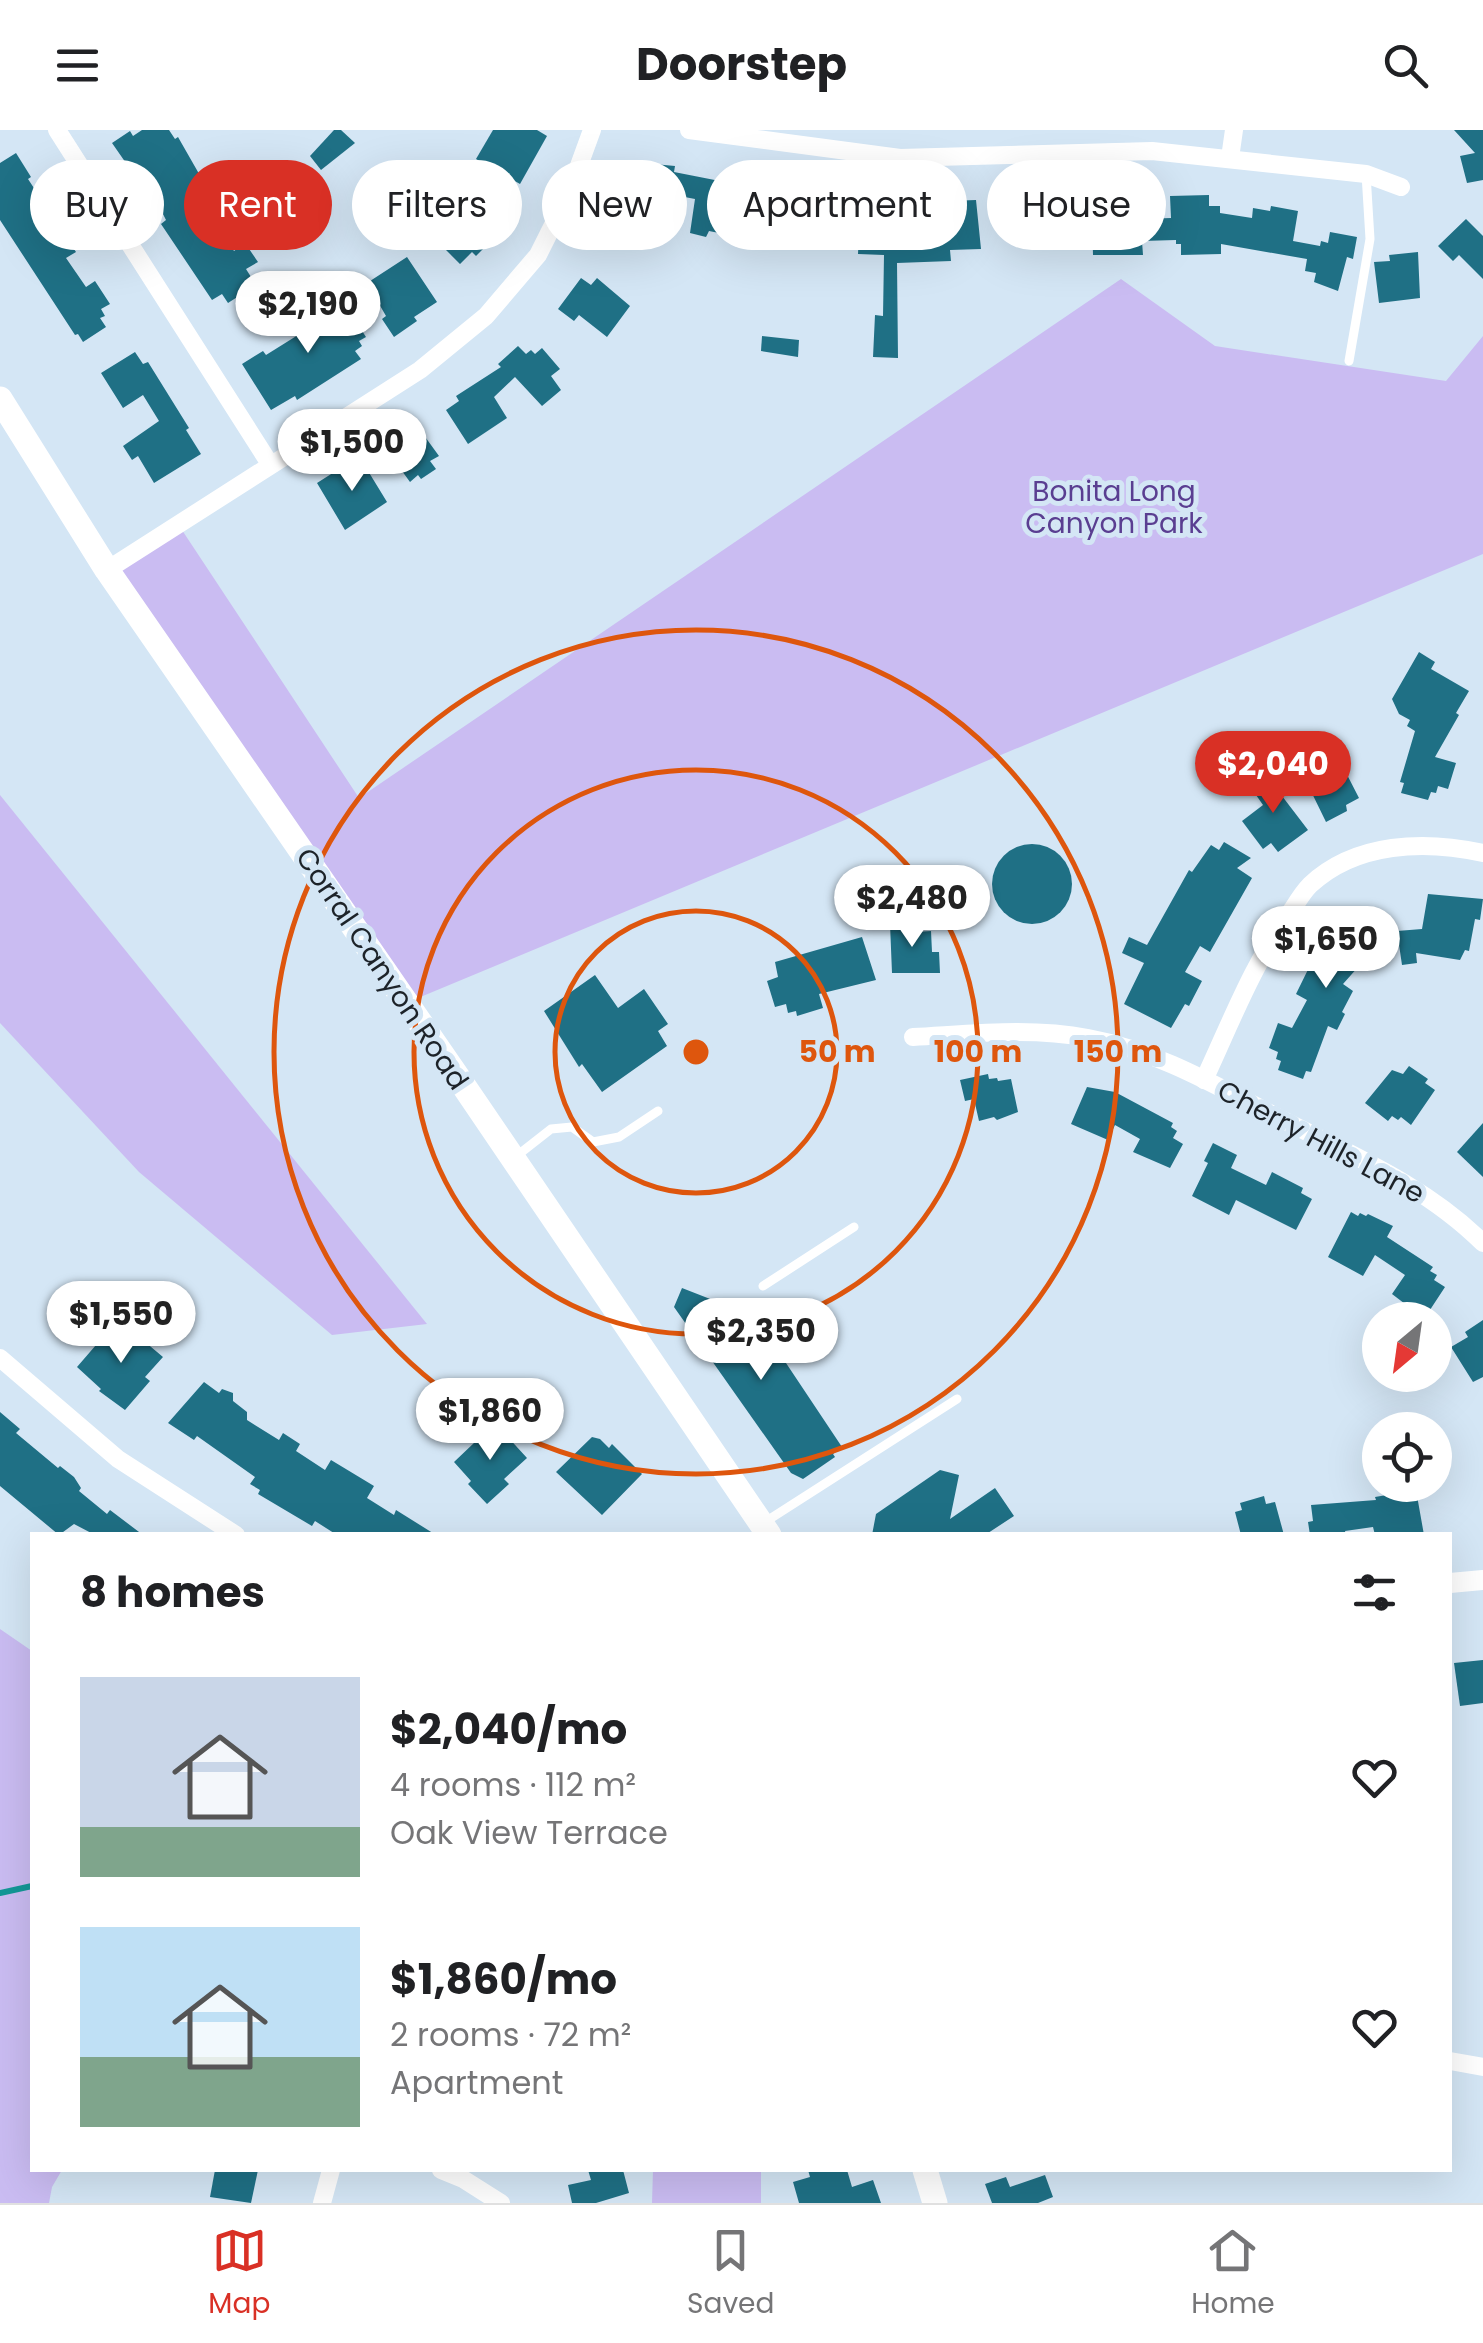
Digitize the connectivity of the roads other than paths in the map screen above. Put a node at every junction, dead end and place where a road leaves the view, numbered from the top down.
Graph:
1 (58, 130) edge
2 (592, 130) edge
3 (688, 130) edge
4 (1234, 130) edge
5 (1230, 158) junction
6 (1366, 174) junction
7 (1401, 187) dead end
8 (1349, 361) dead end
9 (0, 400) edge
10 (270, 464) junction
11 (107, 570) junction
12 (1482, 850) edge
13 (913, 1037) dead end
14 (1204, 1080) junction
15 (658, 1111) dead end
16 (511, 1160) junction
17 (854, 1227) dead end
18 (1483, 1243) edge
19 (763, 1286) dead end
20 (0, 1358) edge
21 (956, 1400) dead end
22 (766, 1529) edge
23 (231, 1532) edge
24 (1483, 1580) edge
25 (1452, 1583) edge
26 (1452, 2061) edge
27 (1483, 2068) edge
28 (330, 2172) edge
29 (446, 2172) edge
30 (926, 2172) edge
31 (322, 2203) edge
32 (501, 2203) edge
33 (935, 2203) edge

1 - 10 street
2 - 10 street
3 - 5 street
4 - 5 street
5 - 6 street
6 - 7 street
6 - 8 lane
9 - 11 main road, Corral Canyon Road
10 - 11 street
11 - 16 main road, Corral Canyon Road
12 - 14 street
13 - 14 street, Cherry Hills Lane
14 - 18 street, Cherry Hills Lane
15 - 16 lane
16 - 22 main road, Corral Canyon Road
17 - 19 lane
20 - 23 street
21 - 22 lane
24 - 25 street
26 - 27 street
28 - 31 street
29 - 32 street
30 - 33 main road

